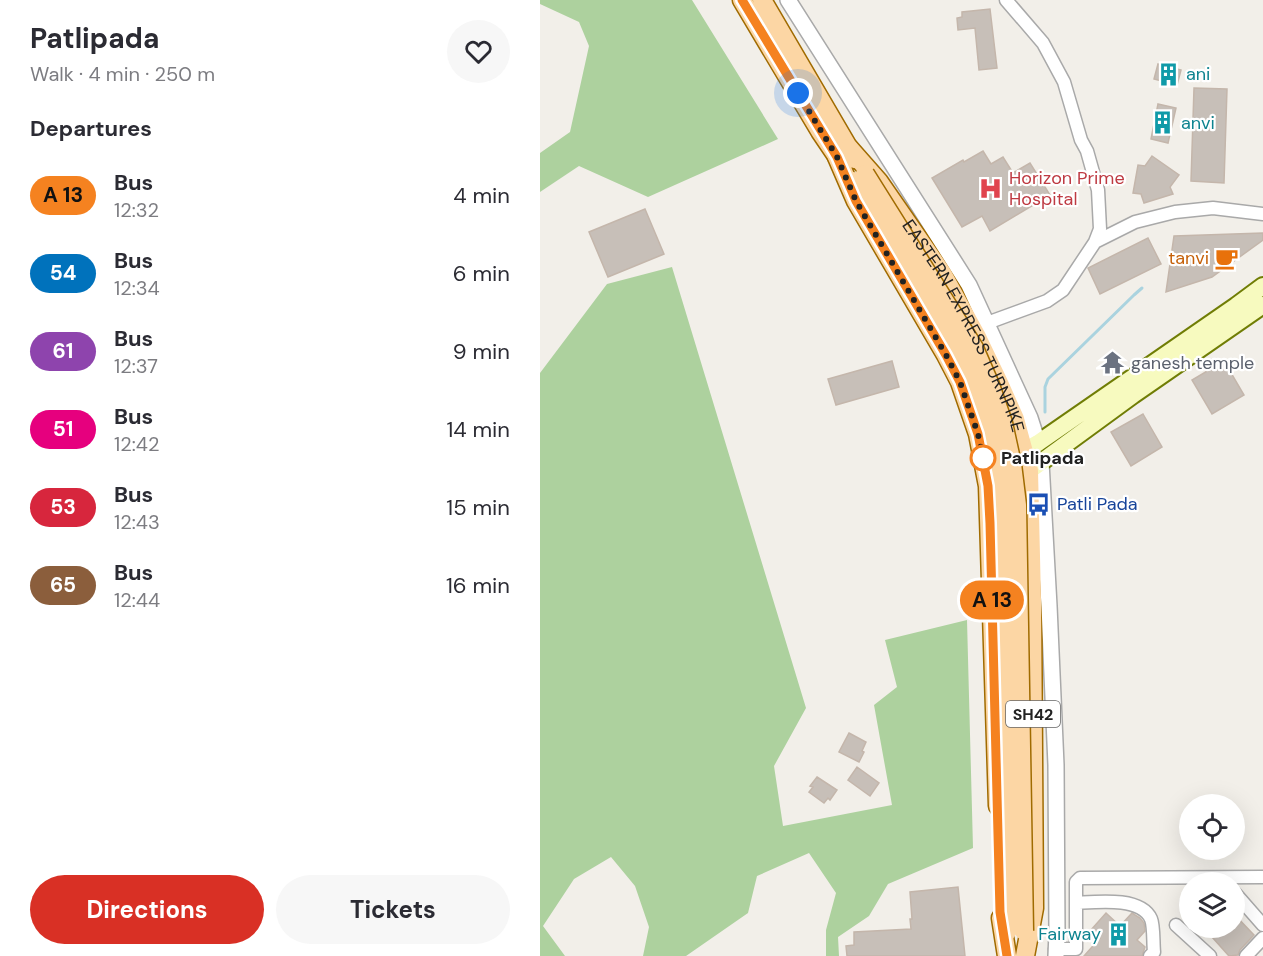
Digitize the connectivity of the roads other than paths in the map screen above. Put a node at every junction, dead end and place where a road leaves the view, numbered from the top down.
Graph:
1 (742, 0) edge
2 (762, 0) edge
3 (788, 0) edge
4 (1006, 0) edge
5 (843, 153) junction
6 (1263, 214) edge
7 (1095, 242) junction
8 (1263, 286) edge
9 (1263, 305) edge
10 (987, 323) junction
11 (1031, 448) junction
12 (1035, 467) junction
13 (987, 479) junction
14 (1263, 877) edge
15 (1245, 878) edge
16 (1179, 879) edge
17 (1076, 903) junction
18 (1245, 905) edge
19 (1176, 925) dead end
20 (1263, 925) edge
21 (1263, 938) edge
22 (1056, 952) edge
23 (1078, 952) edge
24 (1016, 956) edge
25 (1150, 956) edge
26 (1210, 956) edge
27 (1246, 956) edge

1 - 5 main road, SH42
2 - 5 main road, SH42
3 - 10 street
4 - 7 street
5 - 11 main road, EASTERN EXPRESS TURNPIKE / SH42
5 - 13 main road, EASTERN EXPRESS TURNPIKE / SH42
5 - 24 main road, bridge
6 - 7 street
7 - 10 street
8 - 11 main road
9 - 12 main road
10 - 11 street
11 - 12 main road, EASTERN EXPRESS TURNPIKE / SH42
11 - 13 main road
12 - 13 main road
12 - 22 street
12 - 24 main road, EASTERN EXPRESS TURNPIKE / SH42
13 - 24 main road, EASTERN EXPRESS TURNPIKE / SH42
14 - 15 street
16 - 17 street
17 - 23 street
17 - 25 street
18 - 20 street
19 - 26 street
21 - 27 street
22 - 23 street

